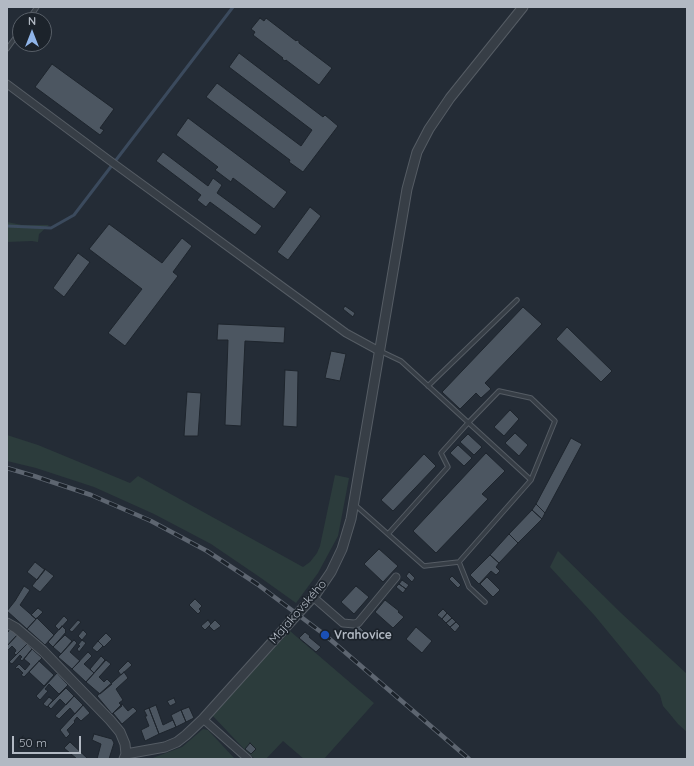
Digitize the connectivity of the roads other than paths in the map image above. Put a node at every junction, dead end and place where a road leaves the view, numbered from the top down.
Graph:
1 (523, 7) edge
2 (7, 84) edge
3 (517, 300) dead end
4 (379, 351) junction
5 (428, 386) junction
6 (468, 423) junction
7 (531, 480) junction
8 (354, 503) junction
9 (388, 534) junction
10 (459, 562) junction
11 (396, 577) dead end
12 (313, 597) junction
13 (486, 602) dead end
14 (7, 623) edge
15 (203, 718) junction
16 (125, 757) edge
17 (248, 759) edge

1 - 4 street, Majakovského
2 - 4 street
3 - 5 lane
4 - 5 lane
4 - 8 street, Majakovského
5 - 6 lane
6 - 7 lane
6 - 7 lane
6 - 9 lane
7 - 10 lane
8 - 9 lane
8 - 12 street, Majakovského
9 - 10 lane
10 - 13 lane
11 - 12 street
12 - 15 street, Majakovského
14 - 16 street
15 - 16 street, Majakovského
15 - 17 street

